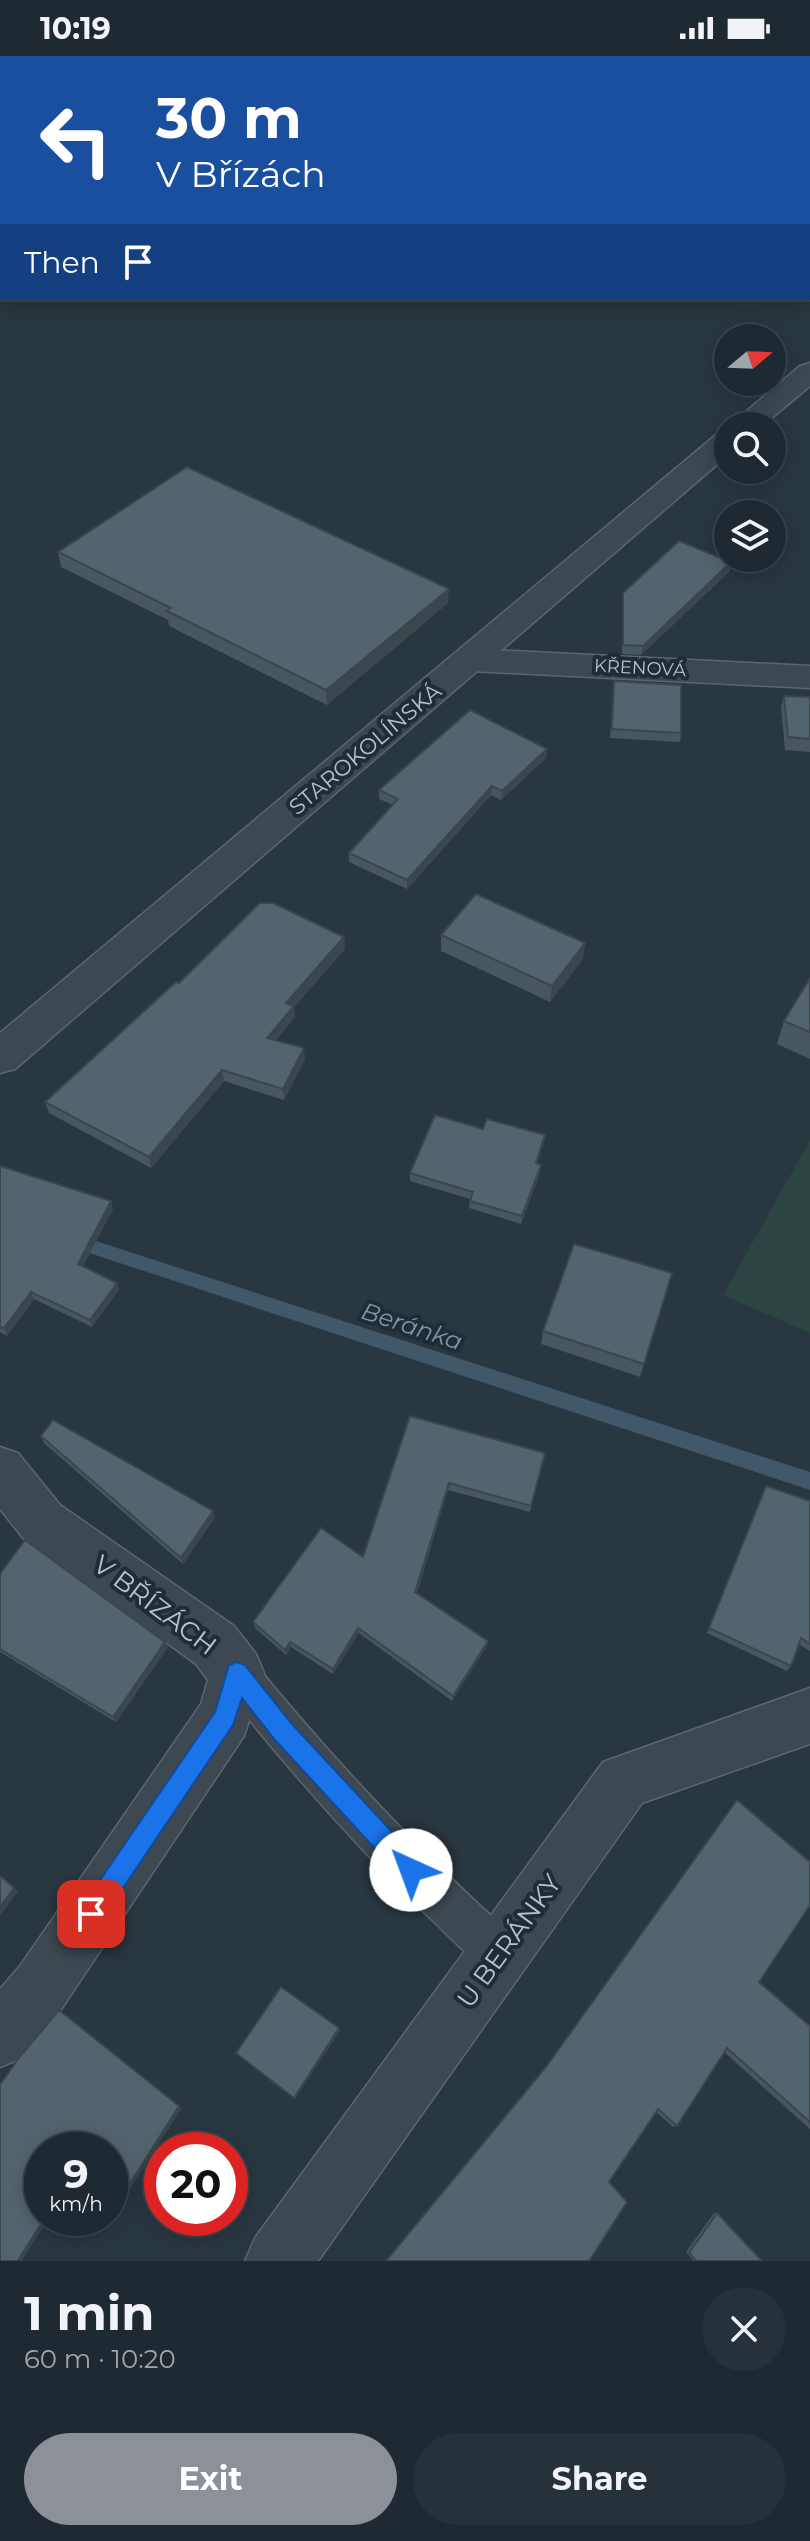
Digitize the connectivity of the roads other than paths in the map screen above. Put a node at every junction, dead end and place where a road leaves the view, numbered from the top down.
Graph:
1 (810, 372) edge
2 (761, 412) edge
3 (714, 452) edge
4 (471, 660) junction
5 (810, 677) edge
6 (0, 1057) edge
7 (0, 1470) edge
8 (237, 1673) junction
9 (810, 1716) edge
10 (500, 1953) junction
11 (0, 2036) edge
12 (278, 2261) edge

1 - 2 street
3 - 4 street, STAROKOLÍNSKÁ
4 - 5 street, KŘENOVÁ
4 - 6 street, STAROKOLÍNSKÁ
7 - 8 street, V BŘÍZÁCH
8 - 10 lane
8 - 11 street
9 - 10 street, U BERÁNKY
10 - 12 street, U BERÁNKY

